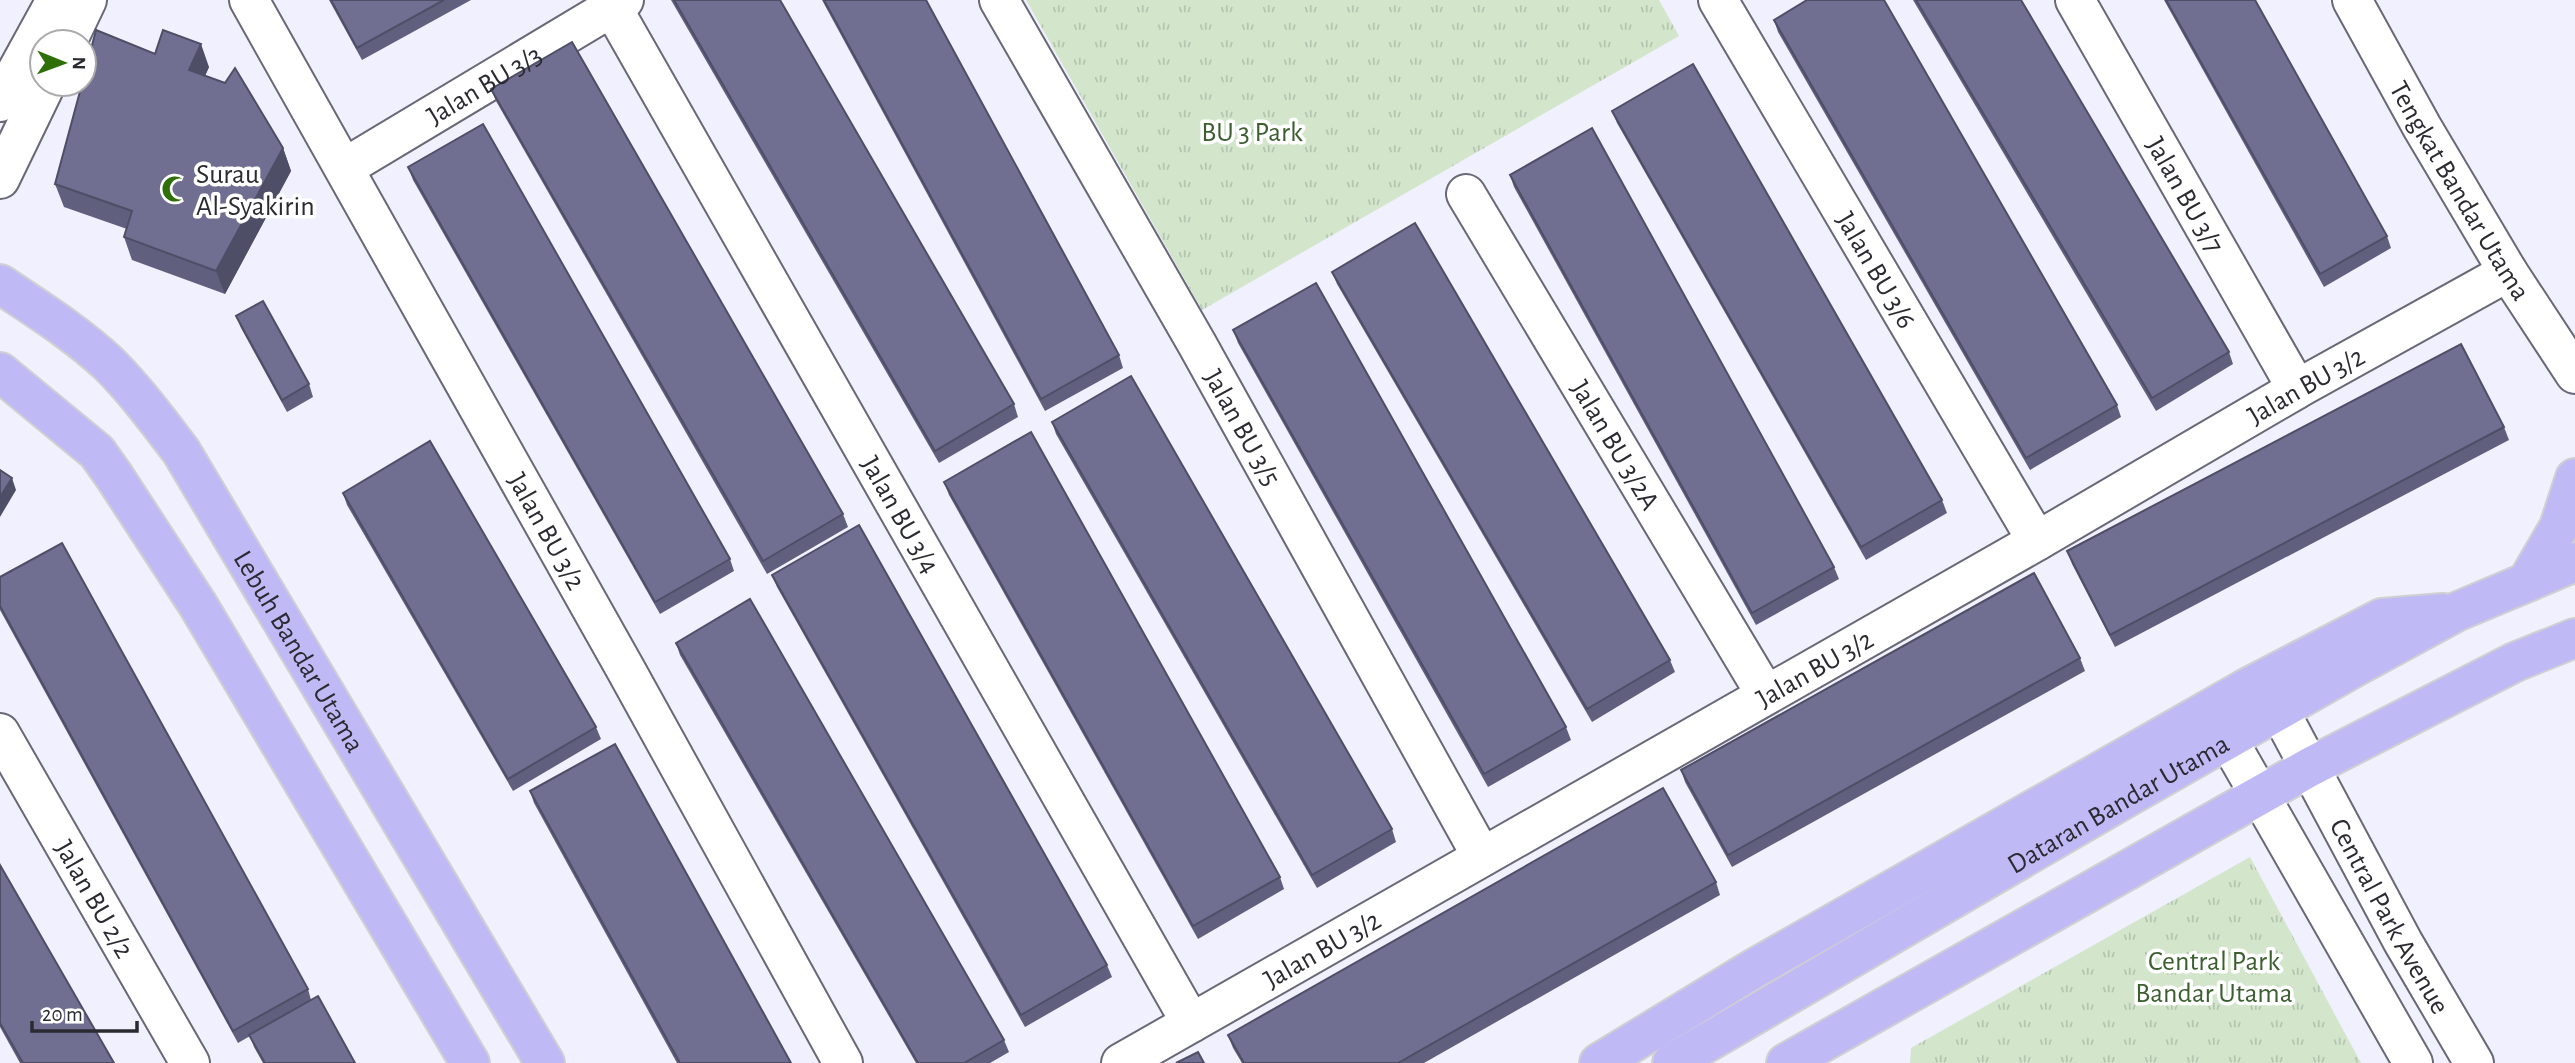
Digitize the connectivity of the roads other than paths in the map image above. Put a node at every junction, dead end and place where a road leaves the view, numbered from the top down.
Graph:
1 (55, 0) edge
2 (87, 0) edge
3 (249, 0) edge
4 (999, 0) edge
5 (1718, 0) edge
6 (2075, 0) edge
7 (2352, 0) edge
8 (618, 4) edge
9 (74, 28) edge
10 (39, 98) edge
11 (0, 102) edge
12 (344, 168) junction
13 (0, 179) edge
14 (1466, 194) dead end
15 (2508, 272) junction
16 (0, 284) edge
17 (0, 372) edge
18 (2575, 374) edge
19 (2297, 389) junction
20 (2575, 478) edge
21 (2037, 541) junction
22 (2575, 562) edge
23 (2527, 582) junction
24 (2456, 612) junction
25 (2575, 638) edge
26 (1766, 695) junction
27 (2279, 710) junction
28 (0, 733) edge
29 (2227, 738) junction
30 (2310, 767) junction
31 (2260, 795) junction
32 (1482, 857) junction
33 (1191, 1023) junction
34 (190, 1063) edge
35 (470, 1063) edge
36 (545, 1063) edge
37 (843, 1063) edge
38 (1121, 1063) edge
39 (1599, 1063) edge
40 (1672, 1063) edge
41 (1786, 1063) edge
42 (2413, 1063) edge
43 (2474, 1063) edge

1 - 11 street
2 - 9 street
3 - 12 street, Jalan BU 3/2
4 - 32 street, Jalan BU 3/5
5 - 21 street, Jalan BU 3/6
6 - 19 street, Jalan BU 3/7
7 - 15 street, Tengkat Bandar Utama
8 - 12 street, Jalan BU 3/3
8 - 33 street, Jalan BU 3/4
10 - 13 street
12 - 37 street, Jalan BU 3/2
14 - 26 street, Jalan BU 3/2A
15 - 18 street, Tengkat Bandar Utama
15 - 19 street, Jalan BU 3/2
16 - 36 main road, Lebuh Bandar Utama
17 - 35 main road
19 - 21 street, Jalan BU 3/2
20 - 23 main road
21 - 26 street, Jalan BU 3/2
22 - 23 main road, Dataran Bandar Utama
23 - 24 main road, Dataran Bandar Utama
24 - 27 main road, Dataran Bandar Utama
24 - 39 main road
25 - 30 main road
26 - 32 street, Jalan BU 3/2
27 - 29 main road, Dataran Bandar Utama
27 - 30 street, Central Park Avenue
28 - 34 street, Jalan BU 2/2
29 - 31 street, Central Park Avenue
29 - 40 main road, Dataran Bandar Utama
30 - 31 main road
30 - 43 street, Central Park Avenue
31 - 41 main road
31 - 42 street, Central Park Avenue
32 - 33 street, Jalan BU 3/2
33 - 38 street, Jalan BU 3/2

